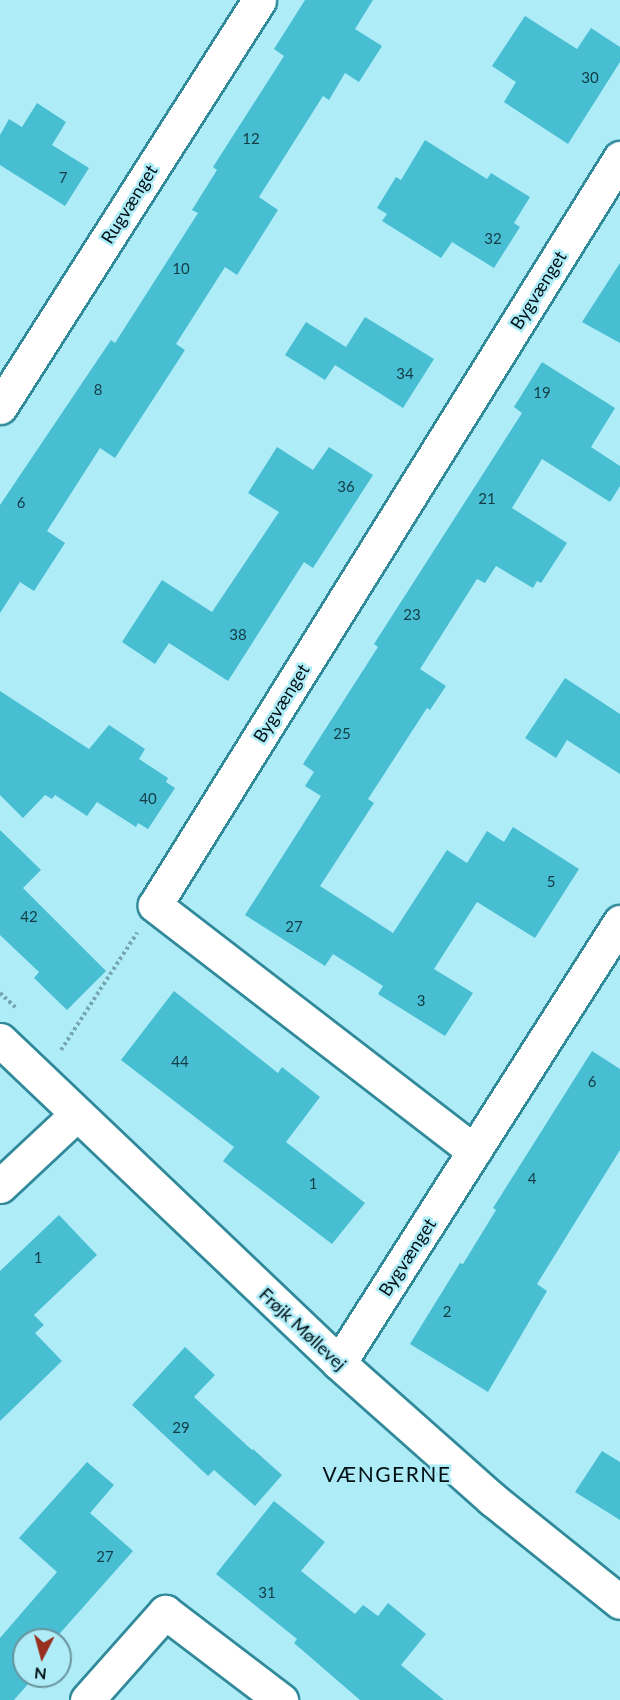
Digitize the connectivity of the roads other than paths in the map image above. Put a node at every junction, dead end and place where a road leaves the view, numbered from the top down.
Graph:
1 (259, 0) edge
2 (620, 158) edge
3 (0, 407) edge
4 (620, 922) edge
5 (0, 1040) edge
6 (77, 1114) junction
7 (474, 1151) junction
8 (0, 1186) edge
9 (339, 1363) junction
10 (620, 1602) edge
11 (87, 1700) edge
12 (281, 1700) edge

1 - 3 street, Rugvænget
2 - 7 street, Bygvænget
4 - 7 street, Bygvænget
5 - 6 street, Frøjk Møllevej
6 - 8 street
6 - 9 street, Frøjk Møllevej
7 - 9 street, Bygvænget
9 - 10 street, Frøjk Møllevej
11 - 12 street

